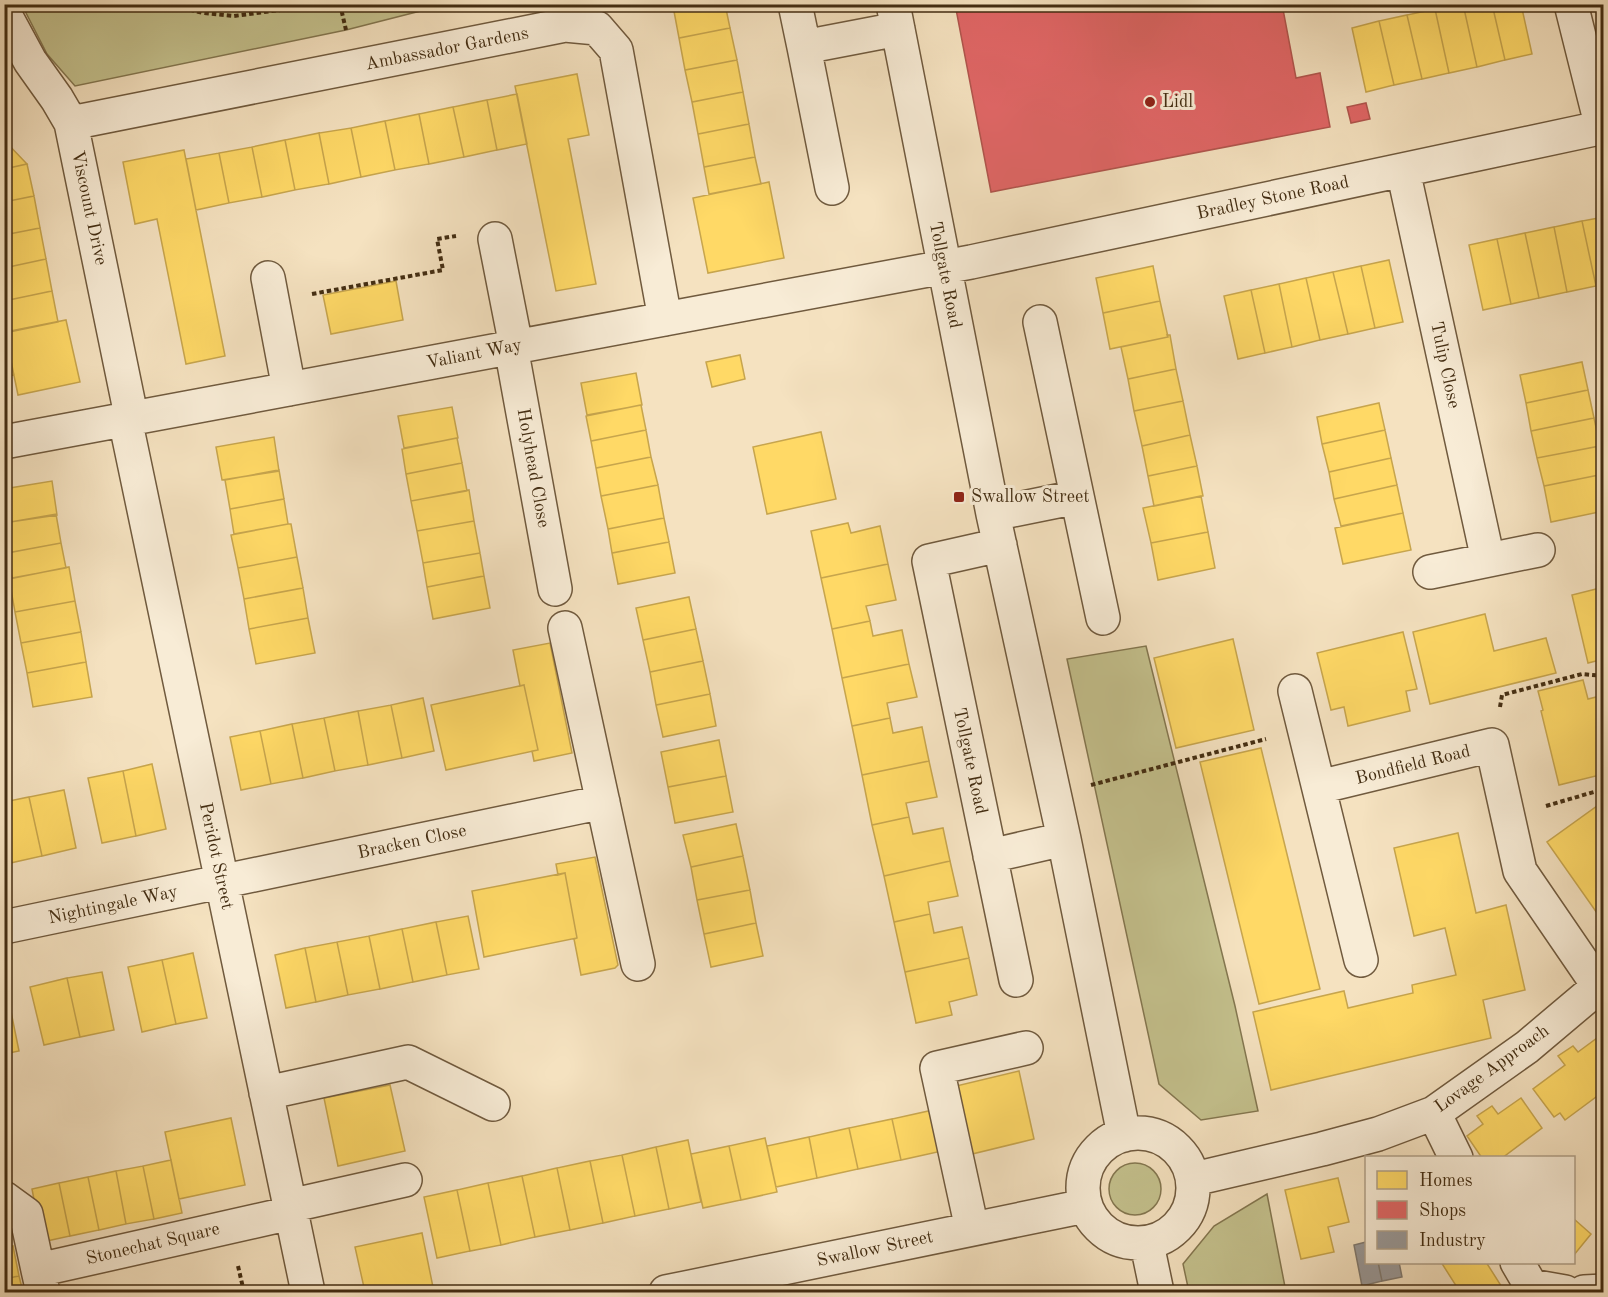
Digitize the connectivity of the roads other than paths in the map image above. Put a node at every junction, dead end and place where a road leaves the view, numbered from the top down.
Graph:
1 (795, 4) edge
2 (1571, 4) edge
3 (4, 13) edge
4 (895, 17) edge
5 (804, 48) junction
6 (71, 123) junction
7 (1603, 128) edge
8 (1403, 170) junction
9 (832, 188) dead end
10 (495, 239) road end
11 (943, 266) junction
12 (270, 290) road end
13 (665, 318) junction
14 (1040, 322) dead end
15 (513, 347) junction
16 (289, 389) junction
17 (129, 419) junction
18 (4, 442) edge
19 (1077, 497) junction
20 (996, 530) junction
21 (1538, 550) dead end
22 (1488, 560) junction
23 (1430, 572) dead end
24 (555, 589) dead end
25 (1103, 618) dead end
26 (565, 628) dead end
27 (1295, 691) dead end
28 (1319, 788) junction
29 (603, 802) junction
30 (1064, 839) junction
31 (990, 856) junction
32 (222, 882) junction
33 (4, 927) edge
34 (1361, 960) dead end
35 (638, 964) dead end
36 (1016, 980) dead end
37 (1601, 984) edge
38 (1026, 1048) dead end
39 (266, 1093) junction
40 (493, 1104) dead end
41 (1434, 1113) junction
42 (1124, 1135) junction
43 (1455, 1156) edge
44 (1194, 1179) junction
45 (405, 1180) dead end
46 (4, 1198) edge
47 (1085, 1206) junction
48 (290, 1209) junction
49 (972, 1229) junction
50 (1147, 1244) junction
51 (1526, 1280) edge
52 (40, 1281) edge
53 (770, 1282) edge
54 (1604, 1291) edge
55 (308, 1293) edge
56 (666, 1293) edge
57 (1157, 1293) edge
58 (1565, 1293) edge
59 (1584, 1293) edge

1 - 5 street
2 - 7 street
3 - 6 street, Viscount Drive
4 - 5 street
4 - 11 street, Tollgate Road
5 - 9 street
6 - 13 street, Ambassador Gardens
6 - 17 street, Viscount Drive
7 - 8 street, Bradley Stone Road
8 - 11 street, Bradley Stone Road
8 - 22 street, Tulip Close
10 - 15 street, Holyhead Close
11 - 13 street, Valiant Way
11 - 20 street, Tollgate Road
12 - 16 street
13 - 15 street, Valiant Way
14 - 19 street
15 - 16 street, Valiant Way
15 - 24 street, Holyhead Close
16 - 17 street, Valiant Way
17 - 18 street, Valiant Way
17 - 32 street, Peridot Street
19 - 20 street
19 - 25 street
20 - 30 street, Tollgate Road
20 - 31 street, Tollgate Road
21 - 22 street
22 - 23 street
26 - 29 street
27 - 28 street
28 - 34 street
28 - 37 street, Bondfield Road
29 - 32 street, Bracken Close
29 - 35 street
30 - 31 street
30 - 42 street, Tollgate Road
31 - 36 street, Tollgate Road
32 - 33 street, Nightingale Way
32 - 39 street, Peridot Street
37 - 41 street, Lovage Approach
38 - 49 street
39 - 40 street
39 - 48 street, Peridot Street
41 - 43 street
41 - 44 street, Lovage Approach
42 - 44 street
42 - 47 street
44 - 50 street
45 - 48 street, Stonechat Square
46 - 52 street
47 - 49 street, Swallow Street
47 - 50 street
48 - 52 street, Stonechat Square
48 - 55 street, Peridot Street
49 - 53 street, Swallow Street
50 - 57 street
51 - 58 street
53 - 56 street, Swallow Street
54 - 59 street

